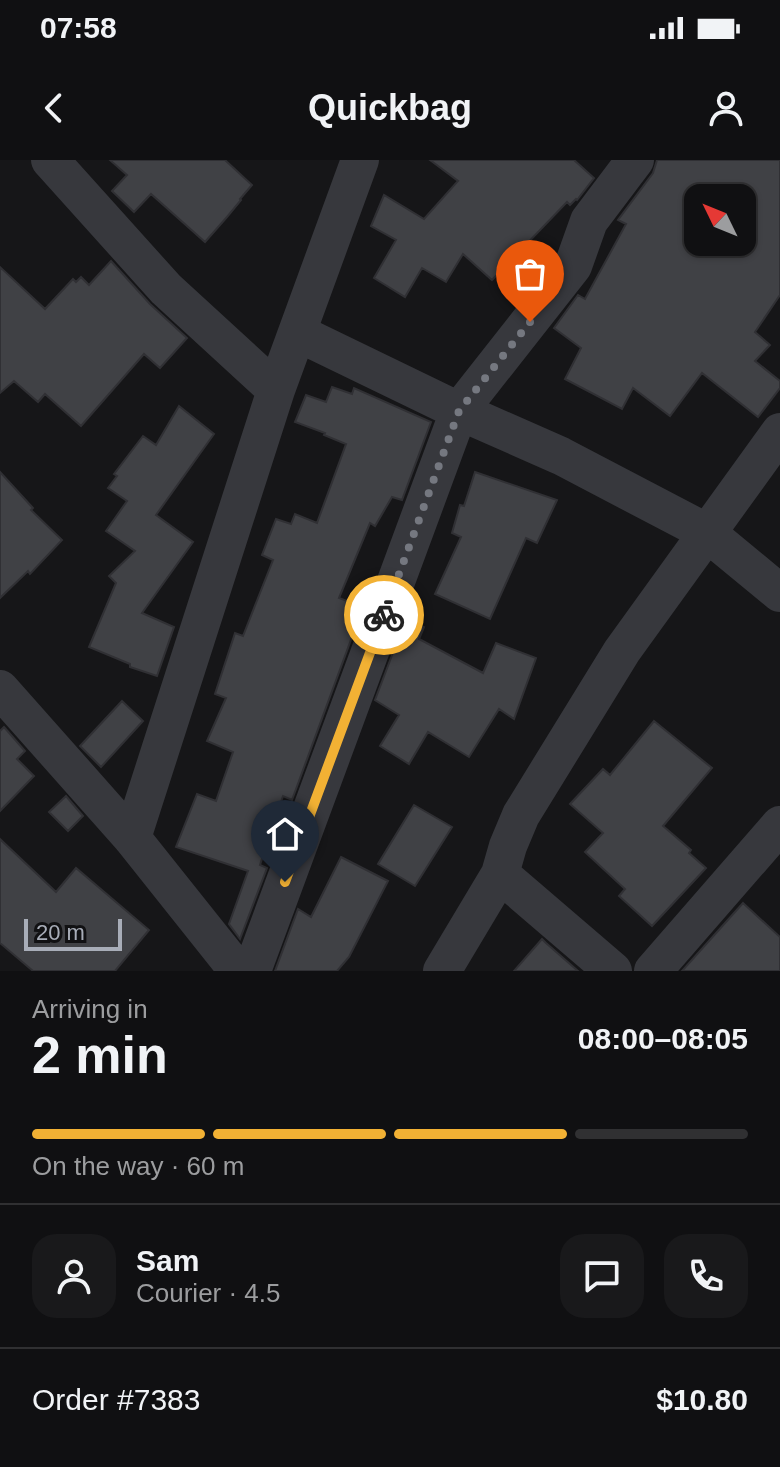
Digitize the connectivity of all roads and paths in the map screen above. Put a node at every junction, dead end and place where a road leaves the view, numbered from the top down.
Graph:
1 (50, 160) edge
2 (360, 160) edge
3 (635, 160) edge
4 (298, 333) junction
5 (276, 390) junction
6 (459, 411) junction
7 (780, 432) edge
8 (706, 532) junction
9 (780, 593) edge
10 (0, 689) edge
11 (780, 825) edge
12 (132, 838) junction
13 (500, 874) junction
14 (238, 971) edge
15 (252, 971) edge
16 (442, 971) edge
17 (613, 971) edge
18 (653, 971) edge

1 - 5 street
2 - 4 street
3 - 6 street
4 - 5 street
4 - 6 street
5 - 12 street
6 - 8 street
6 - 15 street
7 - 8 street
8 - 9 street
8 - 13 street
10 - 12 street
11 - 18 street
12 - 14 street
13 - 16 street
13 - 17 street

